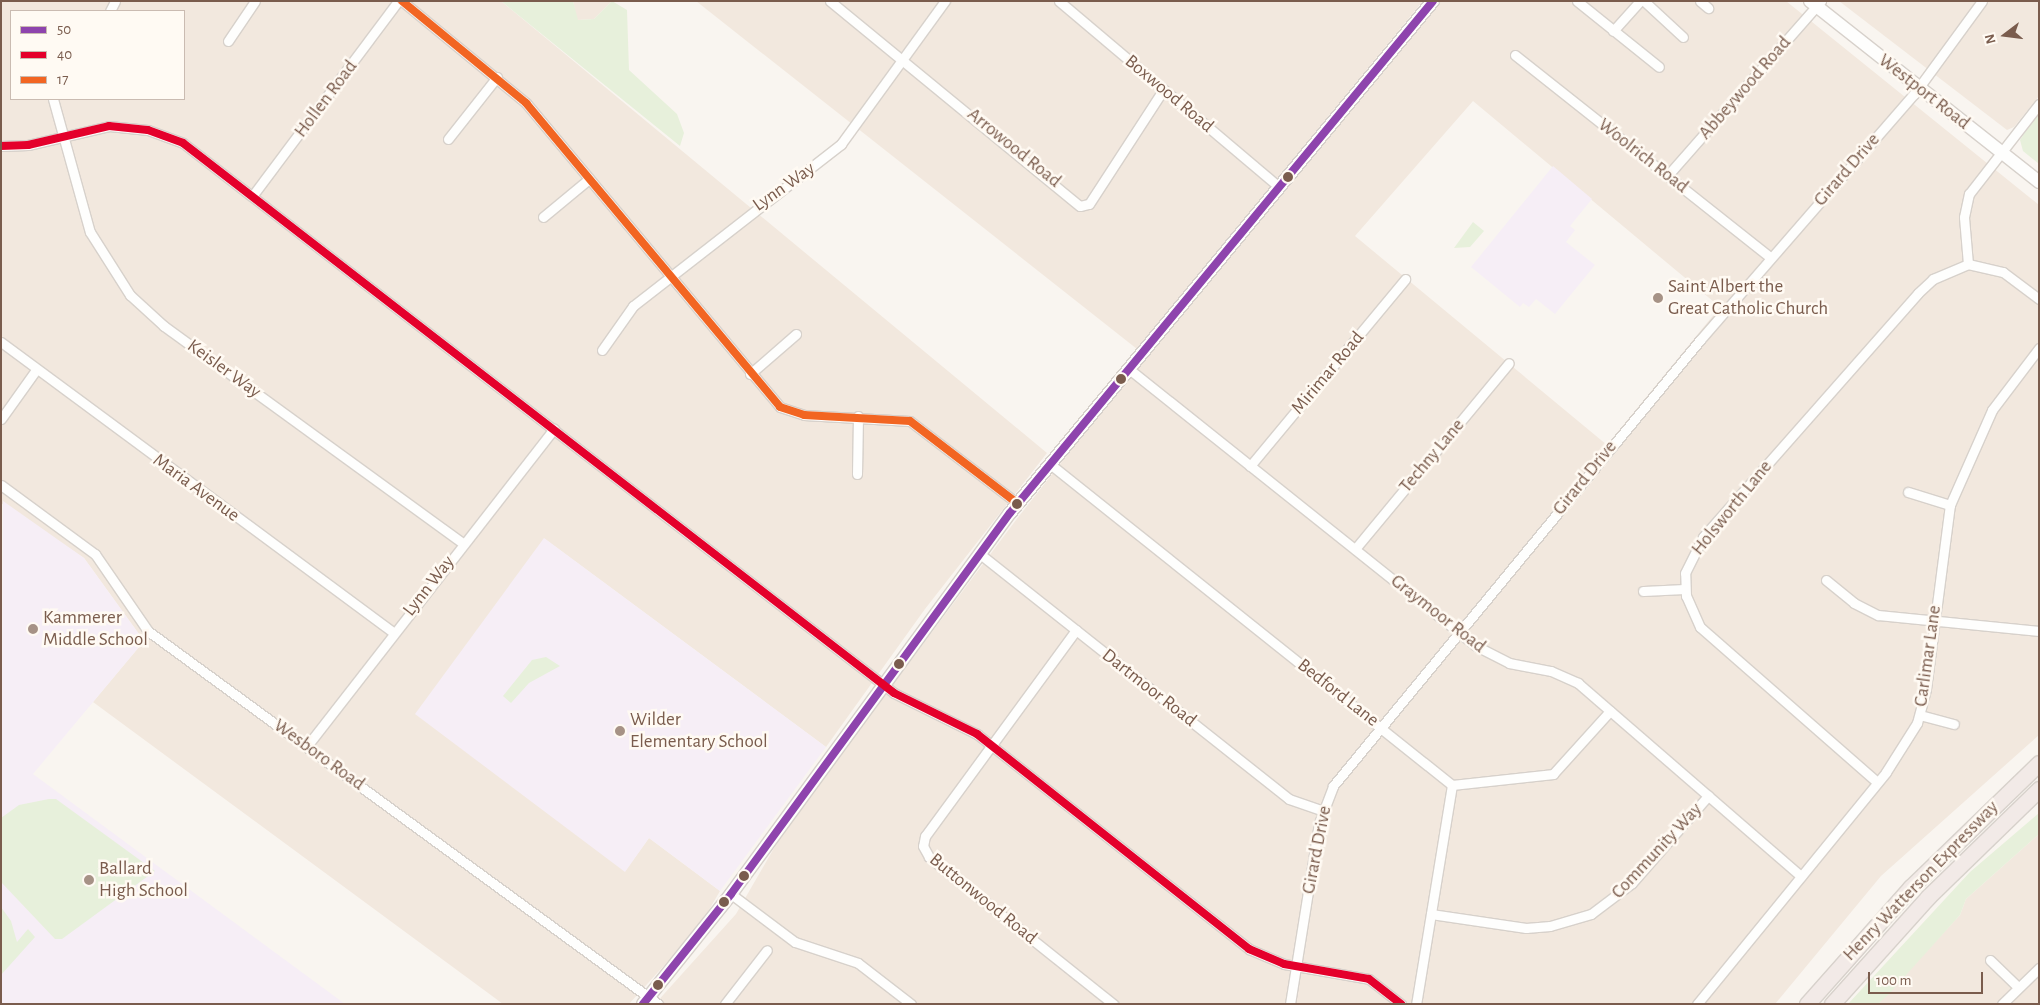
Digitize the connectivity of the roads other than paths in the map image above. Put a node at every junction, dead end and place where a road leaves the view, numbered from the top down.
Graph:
1 (255, 1) edge
2 (400, 1) edge
3 (830, 1) edge
4 (945, 1) edge
5 (1059, 1) edge
6 (1433, 1) edge
7 (1577, 1) edge
8 (1642, 1) edge
9 (1700, 1) edge
10 (1982, 1) edge
11 (1816, 3) edge
12 (1708, 8) dead end
13 (1613, 31) junction
14 (1683, 37) dead end
15 (228, 40) dead end
16 (1515, 56) dead end
17 (904, 58) junction
18 (1659, 67) dead end
19 (497, 78) junction
20 (1918, 87) junction
21 (1163, 90) junction
22 (53, 100) edge
23 (2039, 104) edge
24 (62, 134) junction
25 (448, 139) dead end
26 (1, 146) edge
27 (1999, 151) junction
28 (1668, 175) junction
29 (589, 179) junction
30 (2039, 182) edge
31 (1279, 187) junction
32 (253, 195) junction
33 (543, 217) dead end
34 (1770, 256) junction
35 (1968, 264) junction
36 (670, 277) junction
37 (1405, 279) dead end
38 (2039, 299) edge
39 (796, 334) dead end
40 (1, 342) edge
41 (2039, 348) edge
42 (602, 350) dead end
43 (1509, 363) dead end
44 (1128, 369) junction
45 (36, 370) junction
46 (750, 374) junction
47 (858, 416) junction
48 (1, 419) edge
49 (554, 429) junction
50 (1050, 464) junction
51 (1250, 466) junction
52 (857, 474) dead end
53 (1, 485) edge
54 (1908, 492) dead end
55 (1018, 504) junction
56 (1950, 505) junction
57 (463, 543) junction
58 (1355, 549) junction
59 (980, 554) junction
60 (1826, 580) dead end
61 (1685, 589) junction
62 (1643, 591) dead end
63 (1934, 622) junction
64 (1076, 630) junction
65 (2039, 630) edge
66 (393, 632) junction
67 (1459, 632) junction
68 (884, 684) junction
69 (1610, 711) junction
70 (1920, 715) junction
71 (1954, 724) dead end
72 (1381, 727) junction
73 (307, 746) junction
74 (992, 746) junction
75 (2039, 754) edge
76 (2039, 762) edge
77 (1877, 782) junction
78 (1452, 785) junction
79 (2039, 789) edge
80 (1708, 796) junction
81 (2039, 801) edge
82 (1992, 806) junction
83 (1323, 811) junction
84 (1978, 847) junction
85 (1801, 876) junction
86 (731, 894) junction
87 (1431, 914) junction
88 (767, 950) dead end
89 (1990, 960) dead end
90 (1296, 966) junction
91 (2039, 968) edge
92 (2018, 986) junction
93 (650, 1002) edge
94 (725, 1004) edge
95 (911, 1004) edge
96 (1113, 1004) edge
97 (1290, 1004) edge
98 (1401, 1004) edge
99 (1416, 1004) edge
100 (1697, 1004) edge
101 (1807, 1004) edge
102 (1832, 1004) edge
103 (2002, 1004) edge

1 - 15 street
2 - 19 street
2 - 32 street, Hollen Road
3 - 17 street, Arrowood Road
4 - 17 street, Lynn Way
5 - 21 street, Boxwood Road
6 - 31 main road
7 - 13 street
8 - 13 street
8 - 14 street
9 - 12 street
10 - 20 street, Girard Drive
11 - 20 main road, Westport Road
11 - 28 street, Abbeywood Road
13 - 18 street
16 - 28 street, Woolrich Road
17 - 21 street, Arrowood Road
17 - 36 street, Lynn Way
19 - 25 street
19 - 29 street
20 - 27 main road, Westport Road
20 - 34 street, Girard Drive
21 - 31 street, Boxwood Road
22 - 24 street, Keisler Way
23 - 27 street
24 - 26 street
24 - 32 street
24 - 57 street, Keisler Way
27 - 30 main road, Westport Road
27 - 35 street
28 - 34 street, Woolrich Road
29 - 33 street
29 - 36 street
31 - 44 main road
32 - 49 street
34 - 67 street, Girard Drive
35 - 38 street
35 - 61 street, Holsworth Lane
36 - 42 street, Lynn Way
36 - 46 street
37 - 51 street, Mirimar Road
39 - 46 street
40 - 45 street, Maria Avenue
41 - 56 street, Carlimar Lane
43 - 58 street, Techny Lane
44 - 50 main road
44 - 51 street, Graymoor Road
45 - 48 street
45 - 66 street, Maria Avenue
46 - 47 street
47 - 52 street
47 - 55 street
49 - 57 street, Lynn Way
49 - 68 street
50 - 55 main road
50 - 72 street, Bedford Lane
51 - 58 street, Graymoor Road
53 - 73 street, Wesboro Road
54 - 56 street
55 - 59 main road
56 - 63 street, Carlimar Lane
57 - 66 street, Lynn Way
58 - 67 street, Graymoor Road
59 - 64 street, Dartmoor Road
59 - 68 main road
60 - 63 street
61 - 62 street
61 - 77 street
63 - 65 street
63 - 70 street, Carlimar Lane
64 - 74 street, Buttonwood Road
64 - 83 street, Dartmoor Road
66 - 73 street, Lynn Way
67 - 69 street, Graymoor Road
67 - 72 street, Girard Drive
68 - 74 street
68 - 86 main road
69 - 78 street
69 - 80 street, Graymoor Road
70 - 71 street
70 - 77 street, Carlimar Lane
72 - 78 street, Bedford Lane
72 - 83 street, Girard Drive
73 - 93 street, Wesboro Road
74 - 90 street
74 - 96 street, Buttonwood Road
75 - 82 highway
76 - 82 highway, Henry Watterson Expressway
77 - 85 street, Carlimar Lane
78 - 87 street
79 - 84 highway, Henry Watterson Expressway
80 - 85 street, Graymoor Road
80 - 87 street, Community Way
81 - 84 highway
82 - 101 highway, Henry Watterson Expressway
83 - 90 street, Girard Drive
84 - 102 highway, Henry Watterson Expressway
85 - 100 street, Carlimar Lane
86 - 93 main road
86 - 95 street
87 - 99 street
88 - 94 street
89 - 92 street
90 - 97 street, Girard Drive
90 - 98 street
91 - 92 street
92 - 103 street

